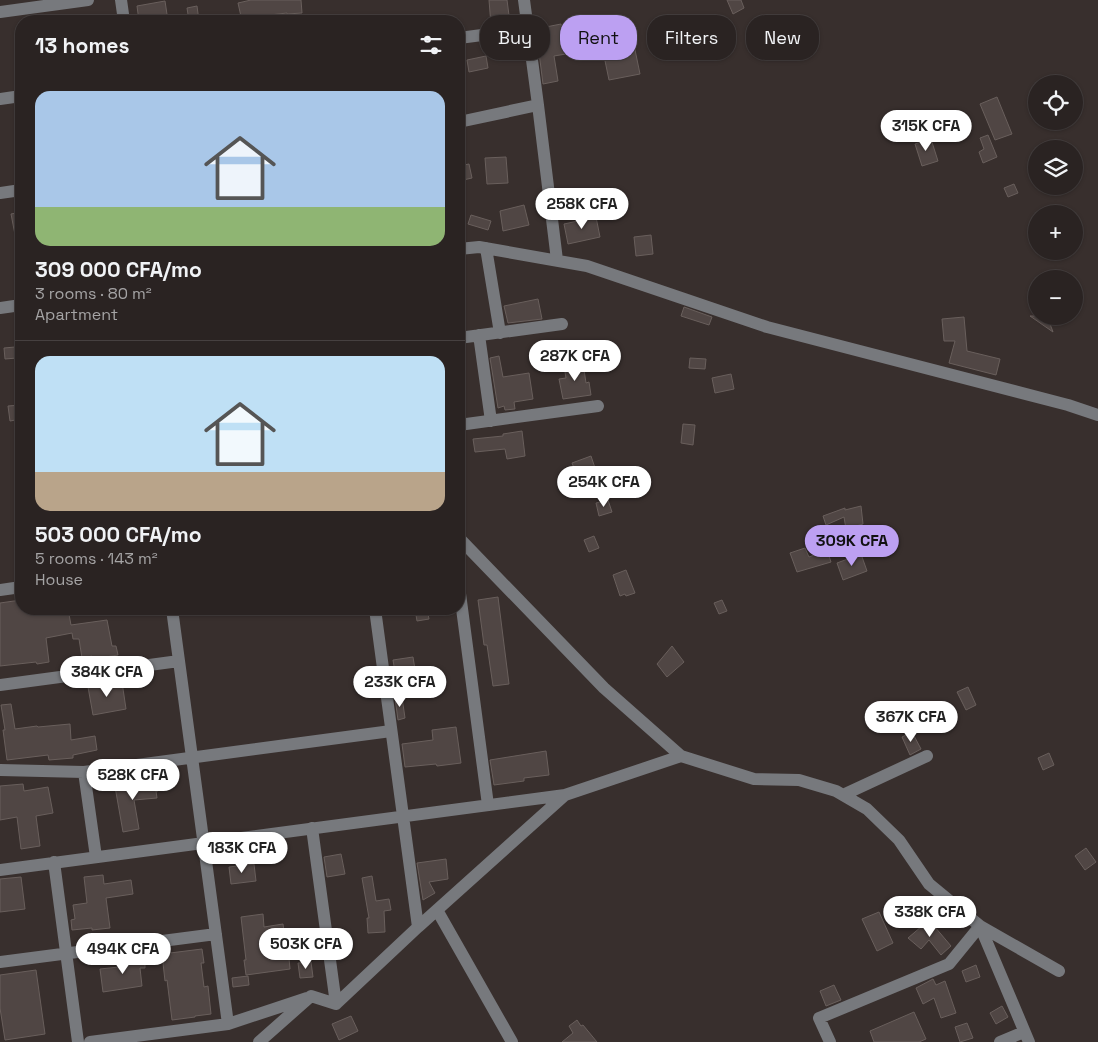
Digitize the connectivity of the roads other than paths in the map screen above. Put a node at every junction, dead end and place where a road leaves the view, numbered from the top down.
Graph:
1 (88, 0) edge
2 (121, 0) edge
3 (524, 0) edge
4 (0, 12) edge
5 (123, 15) edge
6 (526, 15) edge
7 (480, 35) edge
8 (465, 37) edge
9 (532, 60) edge
10 (15, 97) edge
11 (0, 99) edge
12 (538, 105) junction
13 (465, 121) edge
14 (15, 191) edge
15 (0, 193) edge
16 (465, 248) edge
17 (486, 248) junction
18 (557, 260) junction
19 (15, 306) edge
20 (0, 308) edge
21 (562, 324) dead end
22 (500, 332) junction
23 (479, 335) junction
24 (465, 337) edge
25 (598, 406) dead end
26 (1098, 415) edge
27 (491, 421) junction
28 (465, 424) edge
29 (465, 544) edge
30 (15, 588) edge
31 (0, 590) edge
32 (173, 615) edge
33 (376, 615) edge
34 (463, 615) edge
35 (179, 661) junction
36 (0, 685) edge
37 (391, 731) junction
38 (681, 756) junction
39 (927, 756) dead end
40 (192, 758) junction
41 (0, 770) edge
42 (84, 772) junction
43 (565, 795) junction
44 (843, 795) junction
45 (488, 805) junction
46 (403, 816) junction
47 (312, 828) junction
48 (203, 843) junction
49 (96, 857) junction
50 (54, 862) junction
51 (0, 870) edge
52 (437, 910) junction
53 (980, 926) junction
54 (418, 927) junction
55 (216, 934) junction
56 (66, 954) junction
57 (0, 962) edge
58 (1059, 971) dead end
59 (311, 996) junction
60 (336, 1004) junction
61 (228, 1024) junction
62 (1026, 1037) edge
63 (78, 1042) edge
64 (90, 1042) edge
65 (259, 1042) edge
66 (512, 1042) edge
67 (830, 1042) edge
68 (1000, 1042) edge

1 - 4 street
2 - 5 street
3 - 6 street
7 - 8 street
9 - 12 street
10 - 11 street
12 - 13 street
12 - 18 street
14 - 15 street
16 - 17 street
17 - 18 street
17 - 22 street
18 - 26 street
19 - 20 street
21 - 22 street
22 - 23 street
23 - 24 street
23 - 27 street
25 - 27 street
27 - 28 street
29 - 38 street
30 - 31 street
32 - 35 street
33 - 37 street
34 - 45 street
35 - 36 street
35 - 40 street
37 - 40 street
37 - 46 street
38 - 43 street
38 - 44 street
39 - 44 street
40 - 42 street
40 - 48 street
41 - 42 street
42 - 49 street
43 - 45 street
43 - 52 street
44 - 53 street
45 - 46 street
46 - 47 street
46 - 54 street
47 - 48 street
47 - 60 street
48 - 49 street
48 - 55 street
49 - 50 street
50 - 51 street
50 - 56 street
52 - 54 street
52 - 66 street
53 - 58 street
53 - 62 street
53 - 67 street
54 - 60 street
55 - 56 street
55 - 61 street
56 - 57 street
56 - 63 street
59 - 60 street
59 - 61 street
59 - 65 street
61 - 64 street
62 - 68 street

